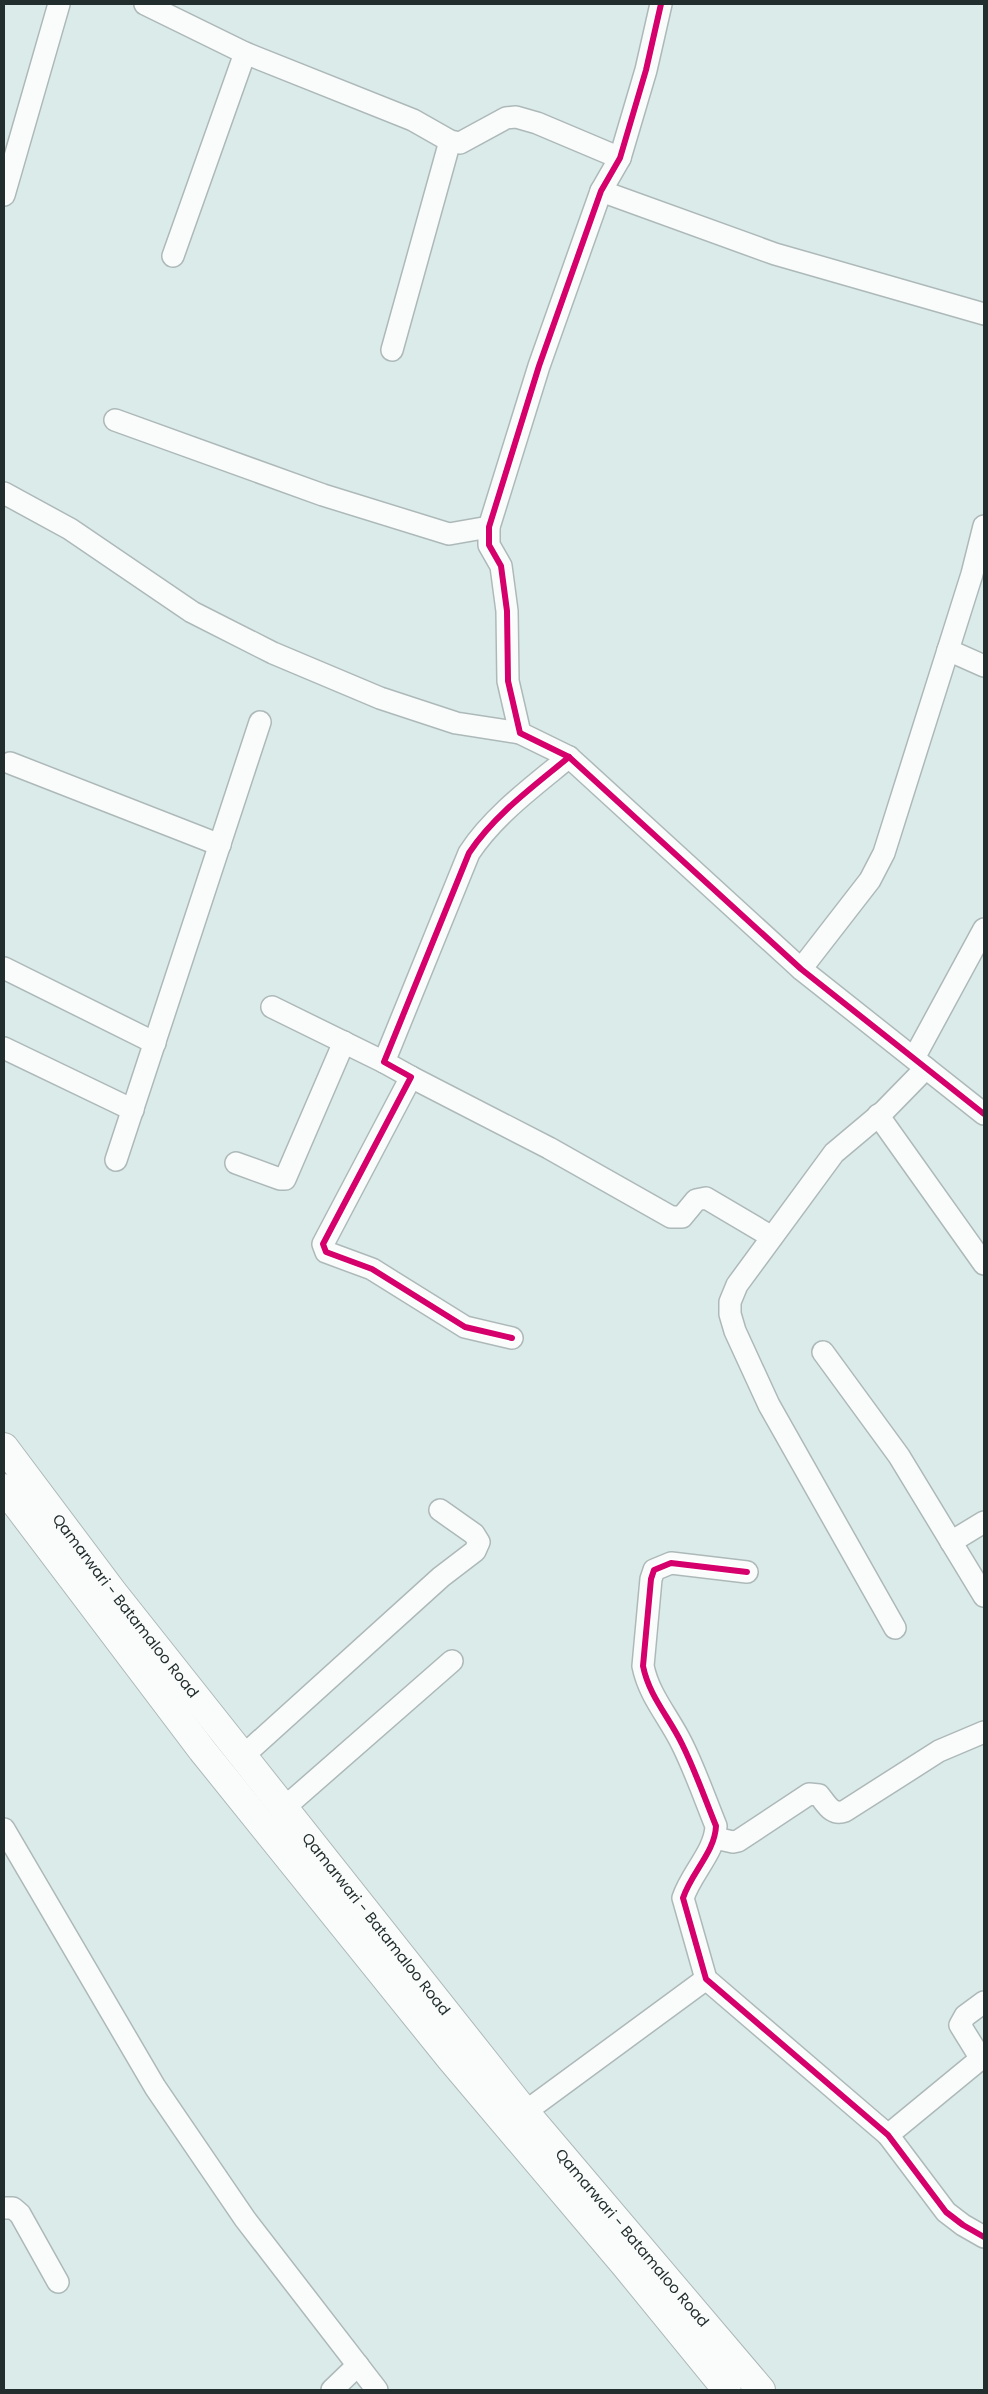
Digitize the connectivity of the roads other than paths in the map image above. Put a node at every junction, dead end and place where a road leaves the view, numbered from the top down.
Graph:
1 (59, 4) edge
2 (145, 4) edge
3 (662, 4) edge
4 (245, 53) junction
5 (450, 141) junction
6 (620, 158) junction
7 (601, 191) junction
8 (4, 195) edge
9 (173, 256) dead end
10 (984, 314) edge
11 (392, 350) dead end
12 (115, 420) dead end
13 (4, 493) edge
14 (984, 526) edge
15 (489, 527) junction
16 (948, 650) junction
17 (984, 666) edge
18 (260, 722) dead end
19 (520, 733) junction
20 (569, 757) junction
21 (10, 762) dead end
22 (220, 845) junction
23 (984, 929) edge
24 (4, 968) edge
25 (801, 969) junction
26 (272, 1008) dead end
27 (344, 1042) junction
28 (154, 1043) junction
29 (4, 1048) edge
30 (384, 1062) junction
31 (920, 1063) junction
32 (411, 1077) junction
33 (132, 1110) junction
34 (984, 1114) edge
35 (878, 1115) junction
36 (116, 1160) dead end
37 (236, 1163) dead end
38 (772, 1237) junction
39 (984, 1264) edge
40 (512, 1338) dead end
41 (823, 1352) dead end
42 (4, 1447) edge
43 (4, 1488) edge
44 (440, 1510) dead end
45 (984, 1522) edge
46 (951, 1542) junction
47 (747, 1572) dead end
48 (984, 1596) edge
49 (895, 1628) dead end
50 (452, 1661) dead end
51 (984, 1732) edge
52 (243, 1756) junction
53 (284, 1808) junction
54 (4, 1829) edge
55 (715, 1838) junction
56 (706, 1980) junction
57 (984, 2002) edge
58 (982, 2058) edge
59 (525, 2112) junction
60 (888, 2135) junction
61 (4, 2208) edge
62 (984, 2237) edge
63 (58, 2282) dead end
64 (358, 2365) junction
65 (332, 2390) edge
66 (377, 2390) edge
67 (727, 2390) edge
68 (761, 2390) edge

1 - 8 street
2 - 4 street
3 - 6 street
4 - 5 street
4 - 9 street
5 - 6 street
5 - 11 street
6 - 7 street
7 - 10 street
7 - 15 street
12 - 15 street
13 - 19 street
14 - 16 street
15 - 19 street
16 - 17 street
16 - 25 street
18 - 22 street
19 - 20 street
20 - 25 street
20 - 30 street
21 - 22 street
22 - 28 street
23 - 31 street
24 - 28 street
25 - 31 street
26 - 27 street
27 - 30 street
27 - 37 street
28 - 33 street
29 - 33 street
30 - 32 street
31 - 34 street
31 - 35 street
32 - 38 street
32 - 40 street
33 - 36 street
35 - 38 street
35 - 39 street
38 - 49 street
41 - 46 street
42 - 52 main road, Qamarwari - Batamaloo Road
43 - 67 main road, Qamarwari - Batamaloo Road
44 - 52 street
45 - 46 street
46 - 48 street
47 - 55 street
50 - 53 street
51 - 55 street
52 - 53 main road, Qamarwari - Batamaloo Road
53 - 59 main road, Qamarwari - Batamaloo Road
54 - 64 street
55 - 56 street
56 - 59 street
56 - 60 street
57 - 58 street
58 - 60 street
59 - 68 main road, Qamarwari - Batamaloo Road
60 - 62 street
61 - 63 street
64 - 65 street
64 - 66 street

